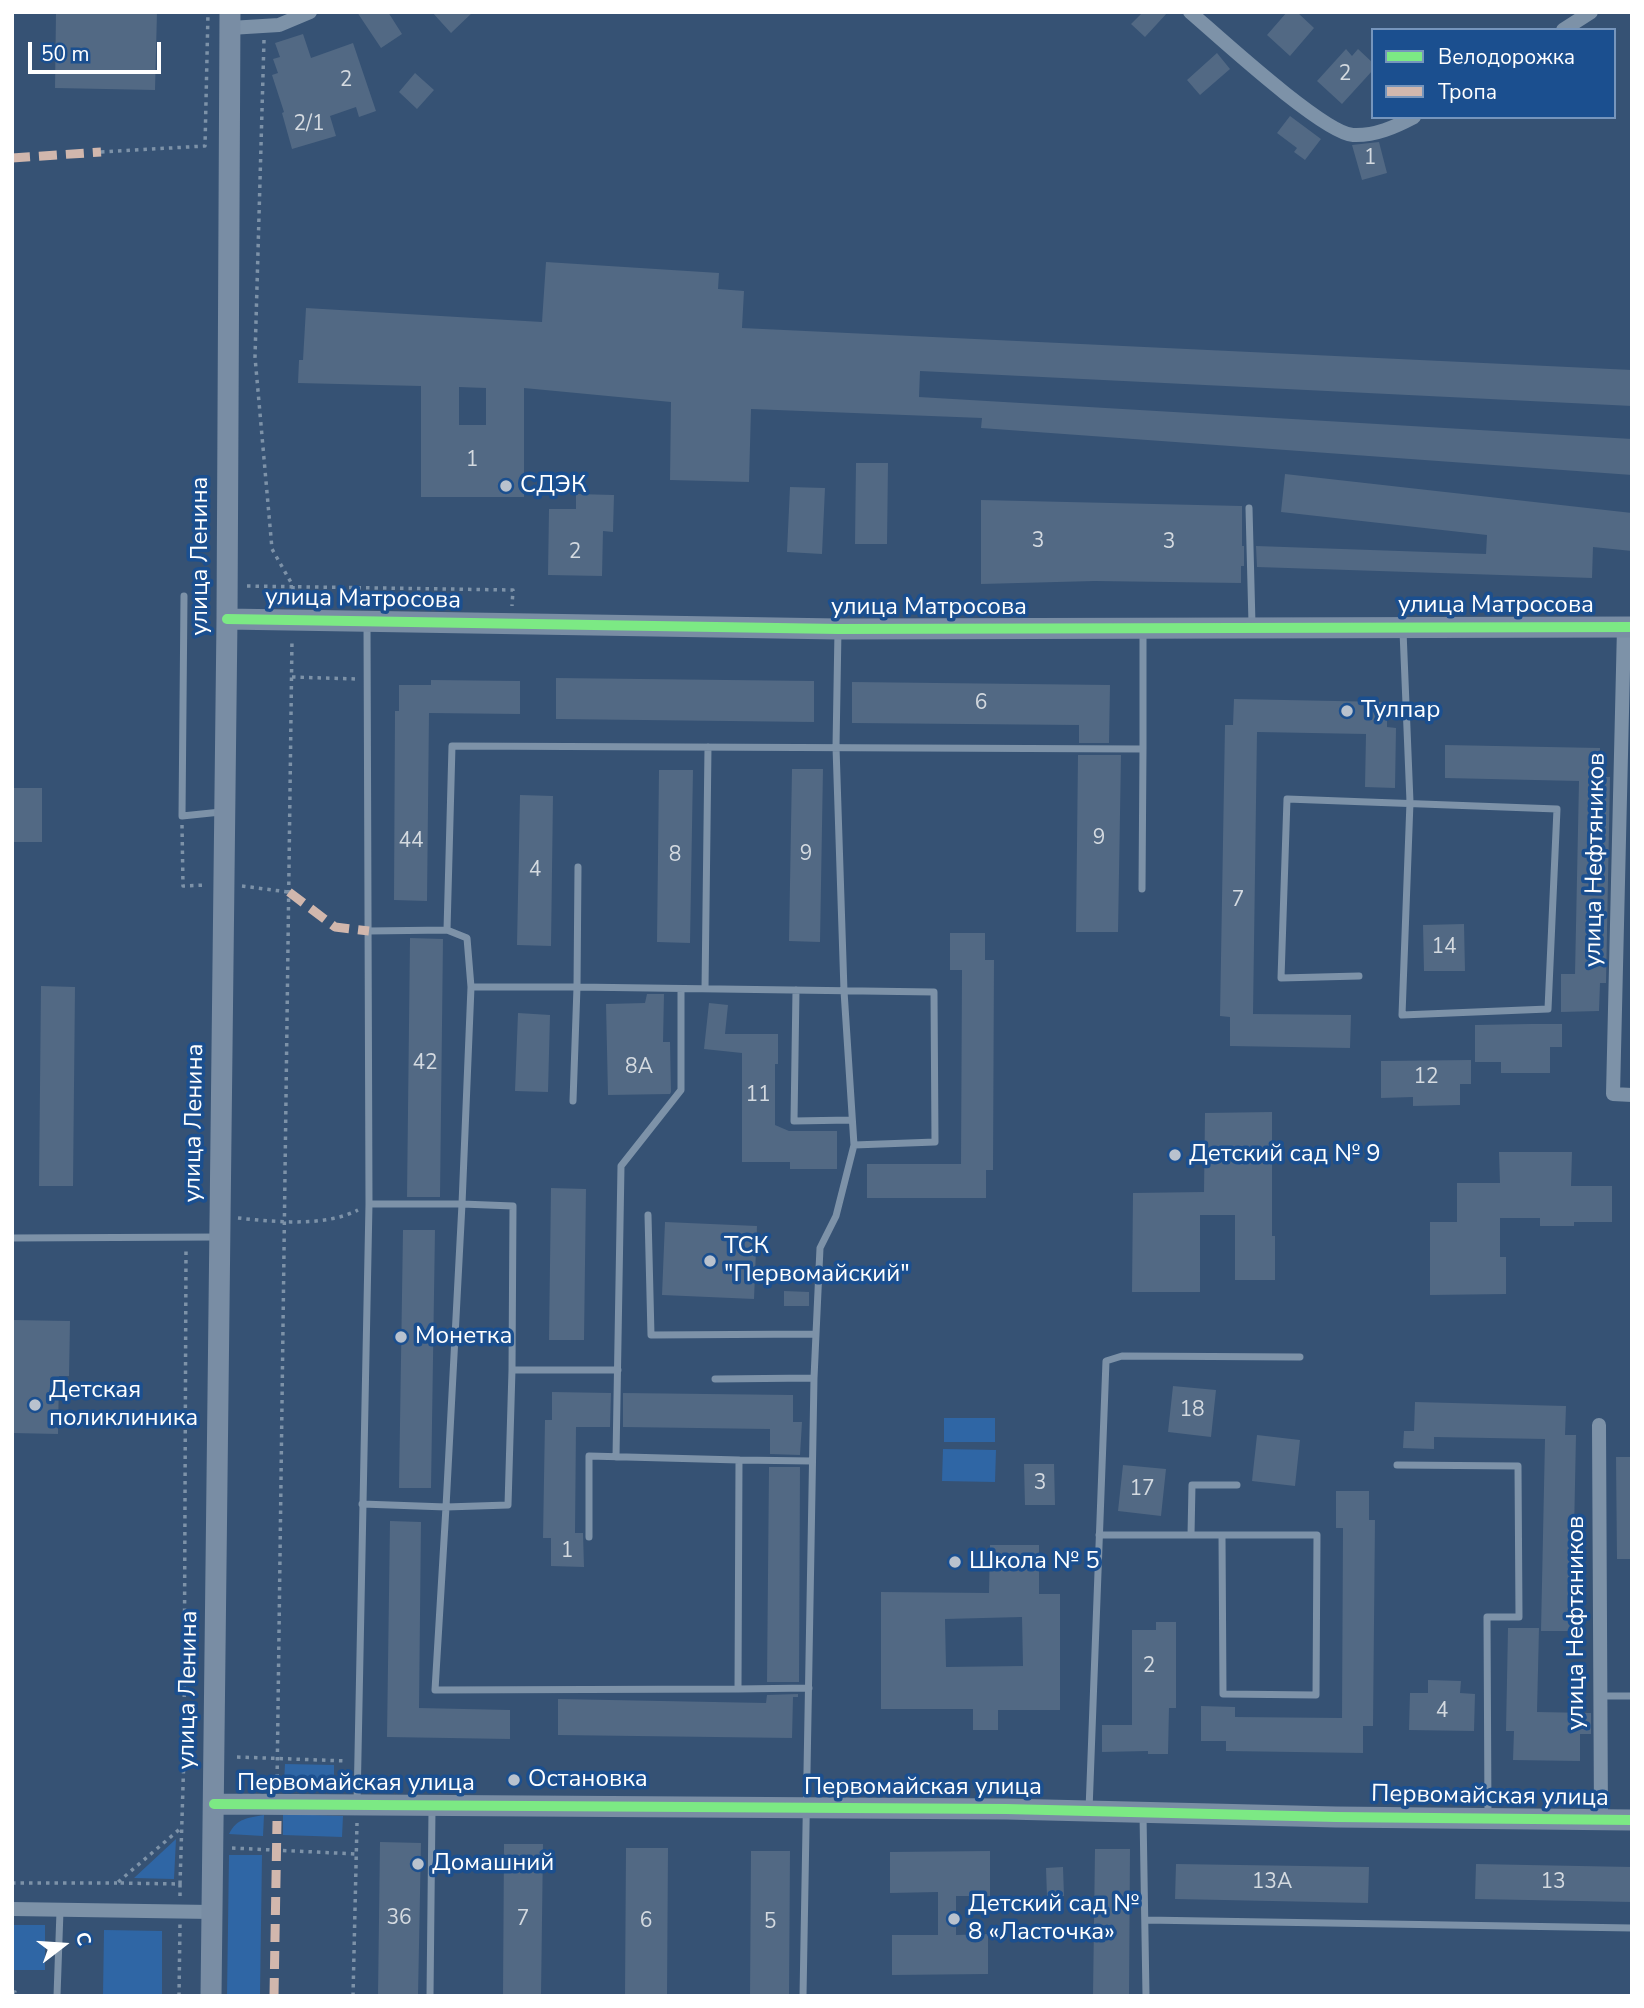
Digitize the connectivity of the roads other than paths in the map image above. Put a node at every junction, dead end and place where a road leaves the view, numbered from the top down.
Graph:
1 (310, 12) edge
2 (1190, 12) edge
3 (1591, 12) edge
4 (230, 20) edge
5 (1566, 28) edge
6 (1410, 119) edge
7 (1249, 508) dead end
8 (184, 596) dead end
9 (227, 619) junction
10 (367, 621) junction
11 (1403, 627) junction
12 (1628, 627) edge
13 (1252, 628) junction
14 (838, 629) junction
15 (1143, 629) junction
16 (708, 747) junction
17 (836, 747) junction
18 (1143, 749) junction
19 (1410, 802) junction
20 (225, 811) junction
21 (578, 867) dead end
22 (1142, 889) dead end
23 (447, 930) junction
24 (369, 931) junction
25 (1359, 976) dead end
26 (471, 987) junction
27 (578, 987) junction
28 (681, 989) junction
29 (705, 989) junction
30 (796, 990) junction
31 (844, 991) junction
32 (1632, 1095) edge
33 (573, 1101) dead end
34 (851, 1120) junction
35 (853, 1145) junction
36 (462, 1203) junction
37 (369, 1205) junction
38 (648, 1215) dead end
39 (220, 1227) junction
40 (12, 1238) edge
41 (816, 1334) junction
42 (1300, 1357) dead end
43 (512, 1370) junction
44 (618, 1370) junction
45 (814, 1378) junction
46 (715, 1379) dead end
47 (1599, 1425) dead end
48 (616, 1457) junction
49 (739, 1460) junction
50 (812, 1461) junction
51 (1397, 1465) dead end
52 (1237, 1485) dead end
53 (362, 1504) junction
54 (446, 1507) junction
55 (1099, 1535) junction
56 (1191, 1535) junction
57 (1222, 1535) junction
58 (589, 1537) dead end
59 (809, 1688) junction
60 (738, 1689) junction
61 (1600, 1696) junction
62 (1632, 1696) edge
63 (214, 1804) junction
64 (357, 1805) junction
65 (432, 1805) junction
66 (807, 1808) junction
67 (1089, 1811) junction
68 (1143, 1813) junction
69 (1488, 1818) junction
70 (1601, 1820) junction
71 (1632, 1820) edge
72 (12, 1909) edge
73 (60, 1911) junction
74 (212, 1912) junction
75 (1144, 1920) junction
76 (1632, 1928) edge
77 (57, 1996) edge
78 (211, 1996) edge
79 (430, 1996) edge
80 (803, 1996) edge
81 (1146, 1996) edge

1 - 4 street
2 - 6 street
3 - 5 street
4 - 9 street, улица Ленина
7 - 13 lane
8 - 20 lane
9 - 10 street, улица Матросова
9 - 20 street, улица Ленина
10 - 14 street, улица Матросова
10 - 24 lane
11 - 12 street, улица Матросова
11 - 13 street, улица Матросова
11 - 19 lane
12 - 32 street, улица Нефтяников
13 - 15 street, улица Матросова
14 - 15 street, улица Матросова
14 - 17 lane
15 - 18 lane
16 - 17 lane
16 - 23 lane
16 - 29 lane
17 - 18 lane
17 - 31 lane
18 - 22 lane
19 - 19 lane
19 - 25 lane
20 - 39 street, улица Ленина
21 - 27 lane
23 - 24 lane
23 - 26 lane
24 - 37 lane
26 - 27 lane
26 - 36 lane
27 - 28 lane
27 - 33 lane
28 - 29 lane
28 - 44 lane
29 - 30 lane
30 - 31 lane
30 - 34 lane
31 - 34 lane
31 - 35 lane
34 - 35 lane
35 - 41 lane
36 - 37 lane
36 - 43 lane
36 - 54 lane
37 - 53 lane
38 - 41 lane
39 - 40 lane
39 - 63 street, улица Ленина
41 - 45 lane
42 - 55 lane
43 - 44 lane
43 - 54 lane
44 - 48 lane
45 - 46 lane
45 - 50 lane
47 - 61 street, улица Нефтяников
48 - 49 lane
48 - 58 lane
49 - 50 lane
49 - 60 lane
50 - 59 lane
51 - 69 lane
52 - 56 lane
53 - 54 lane
53 - 64 lane
54 - 60 lane
55 - 56 lane
55 - 67 lane
56 - 57 lane
57 - 57 lane
59 - 60 lane
59 - 66 lane
61 - 62 lane
61 - 70 street, улица Нефтяников
63 - 64 street, Первомайская улица
63 - 74 street, улица Ленина
64 - 65 street, Первомайская улица
65 - 66 street, Первомайская улица
65 - 79 lane
66 - 67 street, Первомайская улица
66 - 80 lane
67 - 68 street, Первомайская улица
68 - 69 street, Первомайская улица
68 - 75 lane
69 - 70 street, Первомайская улица
70 - 71 street, Первомайская улица
72 - 73 street
73 - 74 street
73 - 77 lane
74 - 78 street, улица Ленина
75 - 76 lane
75 - 81 lane

